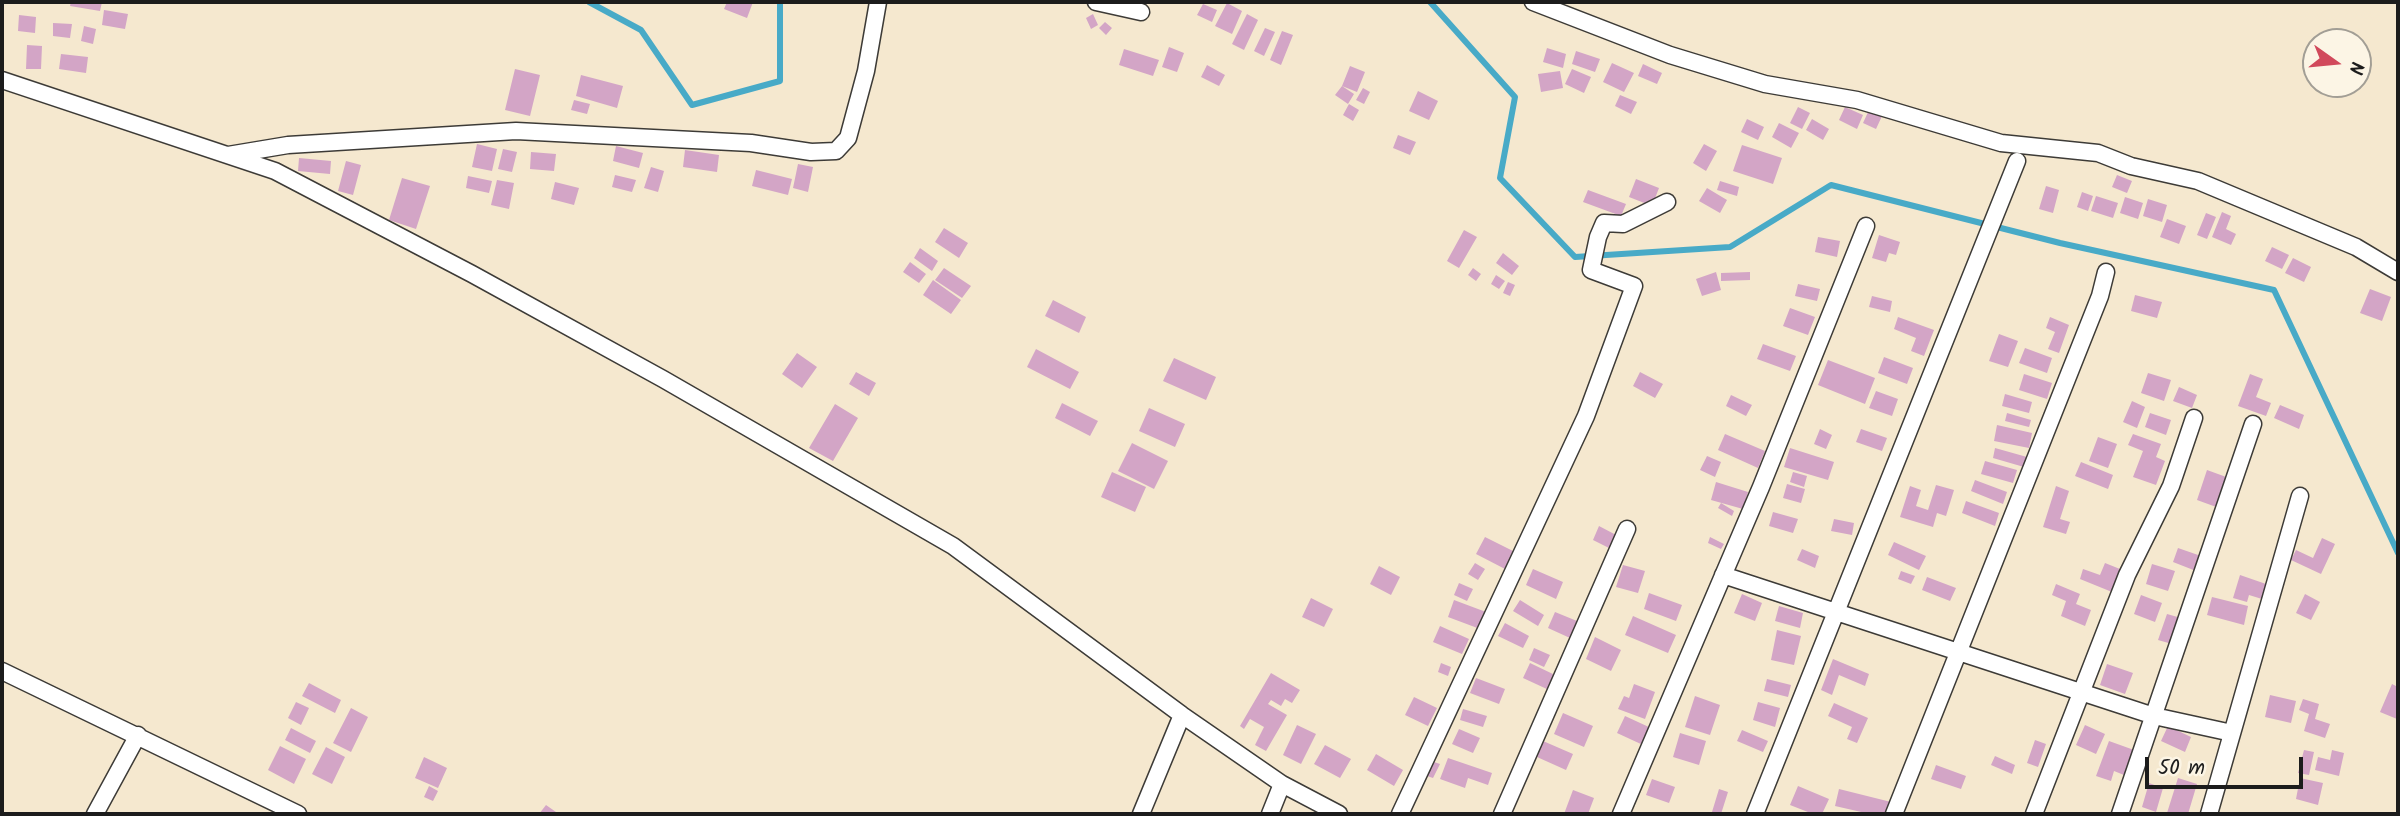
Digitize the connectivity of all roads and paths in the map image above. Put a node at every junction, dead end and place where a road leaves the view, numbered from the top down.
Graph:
1 (878, 2) edge
2 (1096, 2) edge
3 (1533, 2) edge
4 (1141, 12) dead end
5 (2, 80) edge
6 (226, 155) junction
7 (2017, 161) dead end
8 (1667, 202) dead end
9 (1866, 226) dead end
10 (2106, 272) dead end
11 (2398, 272) edge
12 (2194, 418) dead end
13 (2253, 424) dead end
14 (2300, 496) dead end
15 (1627, 529) dead end
16 (1723, 575) junction
17 (1836, 612) junction
18 (1959, 651) junction
19 (2, 671) edge
20 (2082, 692) junction
21 (1182, 715) junction
22 (2154, 716) junction
23 (2232, 733) junction
24 (138, 736) junction
25 (1282, 784) junction
26 (95, 814) edge
27 (298, 814) edge
28 (1141, 814) edge
29 (1270, 814) edge
30 (1339, 814) edge
31 (1400, 814) edge
32 (1502, 814) edge
33 (1621, 814) edge
34 (1755, 814) edge
35 (1894, 814) edge
36 (2034, 814) edge
37 (2120, 814) edge
38 (2209, 814) edge

1 - 6 street
2 - 4 street
3 - 11 street
5 - 6 street
6 - 21 street
7 - 17 street
8 - 31 street
9 - 16 street
10 - 18 street
12 - 20 street
13 - 22 street
14 - 23 street
15 - 32 street
16 - 17 street
16 - 33 street
17 - 18 street
17 - 34 street
18 - 20 street
18 - 35 street
19 - 24 street
20 - 22 street
20 - 36 street
21 - 25 street
21 - 28 street
22 - 23 street
22 - 37 street
23 - 38 street
24 - 26 street
24 - 27 street
25 - 29 street
25 - 30 street

